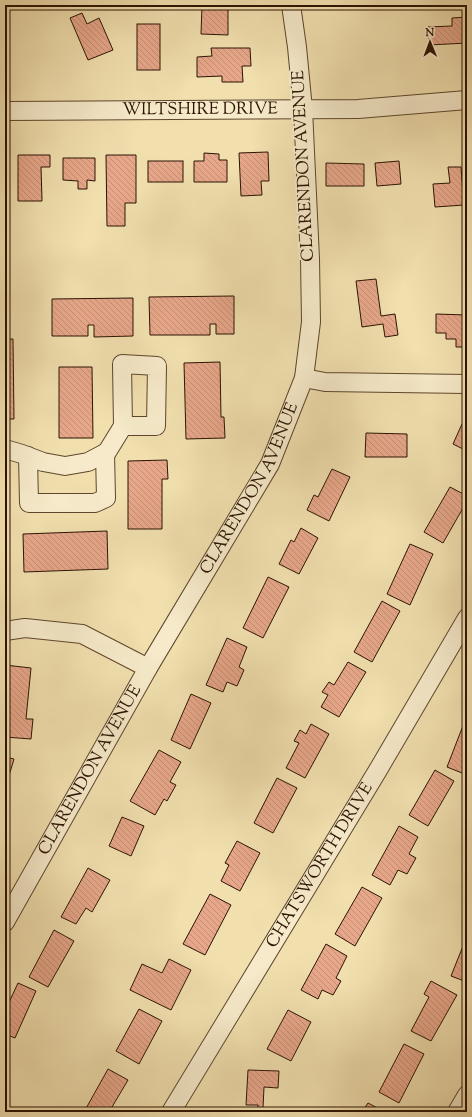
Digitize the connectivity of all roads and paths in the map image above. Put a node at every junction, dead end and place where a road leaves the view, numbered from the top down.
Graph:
1 (291, 5) edge
2 (467, 100) edge
3 (7, 105) edge
4 (303, 109) junction
5 (304, 378) junction
6 (467, 384) edge
7 (123, 426) dead end
8 (5, 450) edge
9 (105, 453) junction
10 (28, 456) junction
11 (467, 618) edge
12 (5, 631) edge
13 (148, 668) junction
14 (5, 922) edge
15 (467, 1095) edge
16 (171, 1112) edge
17 (457, 1112) edge

1 - 4 street, CLARENDON AVENUE
2 - 4 street, WILTSHIRE DRIVE
3 - 4 street, WILTSHIRE DRIVE
4 - 5 street, CLARENDON AVENUE
5 - 6 street
5 - 13 street, CLARENDON AVENUE
7 - 9 street
8 - 10 street
9 - 10 street
9 - 10 street
11 - 16 street, CHATSWORTH DRIVE
12 - 13 street
13 - 14 street, CLARENDON AVENUE
15 - 17 street

